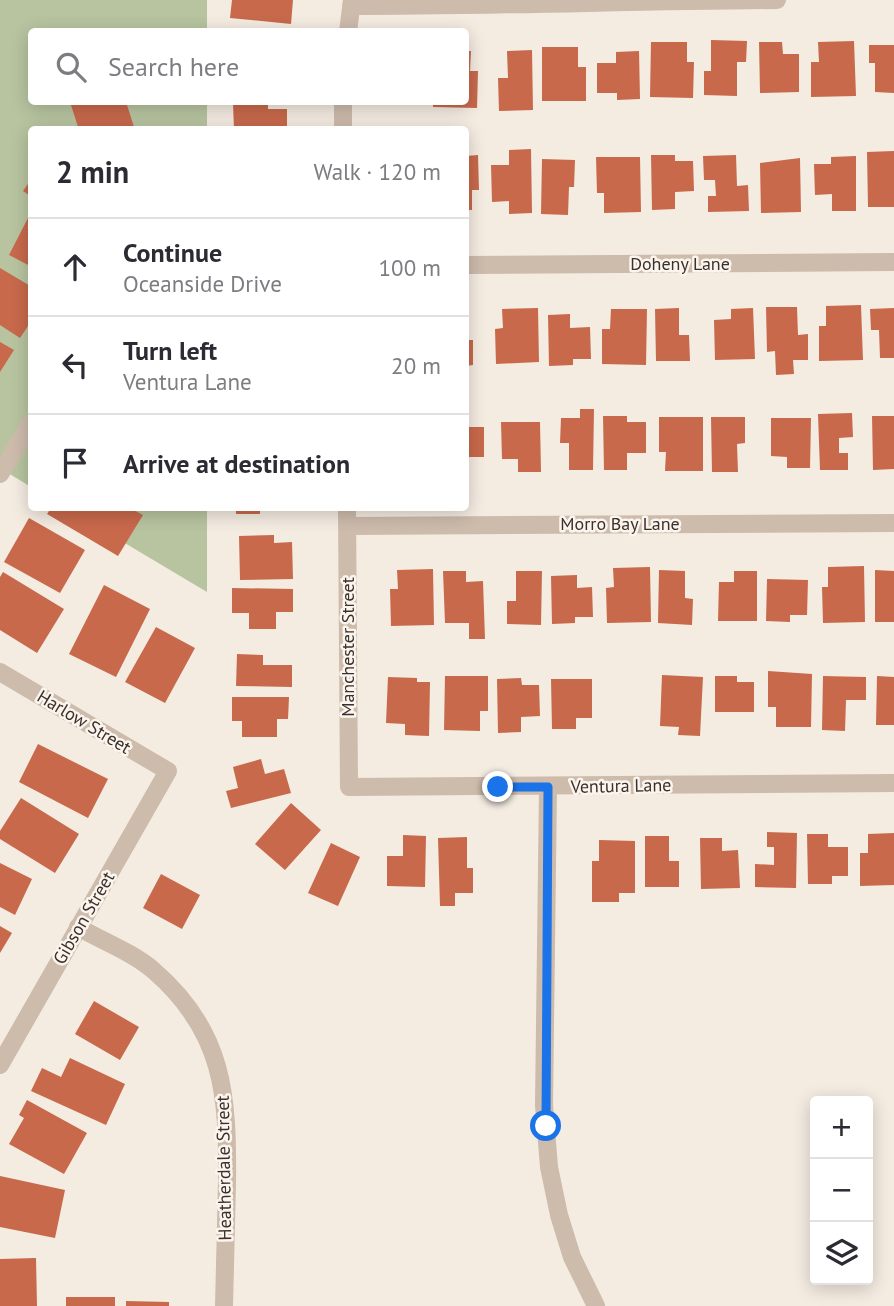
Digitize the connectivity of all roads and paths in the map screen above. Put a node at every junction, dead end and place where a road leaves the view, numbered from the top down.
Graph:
1 (777, 0) edge
2 (351, 3) edge
3 (348, 28) edge
4 (343, 105) edge
5 (343, 126) edge
6 (894, 262) edge
7 (469, 265) edge
8 (28, 428) edge
9 (0, 474) edge
10 (347, 517) edge
11 (894, 523) edge
12 (0, 672) edge
13 (168, 771) joint
14 (894, 783) edge
15 (349, 787) joint
16 (548, 787) junction
17 (79, 927) junction
18 (0, 1065) edge
19 (224, 1306) edge
20 (596, 1306) edge

1 - 2 street
2 - 3 street
4 - 5 street
6 - 7 street, Doheny Lane
8 - 9 street
10 - 11 street, Morro Bay Lane
10 - 15 street, Manchester Street
12 - 13 street, Harlow Street
13 - 17 street, Gibson Street
14 - 16 street, Ventura Lane
15 - 16 street, Ventura Lane
16 - 20 street
17 - 18 street, Gibson Street
17 - 19 street, Heatherdale Street

